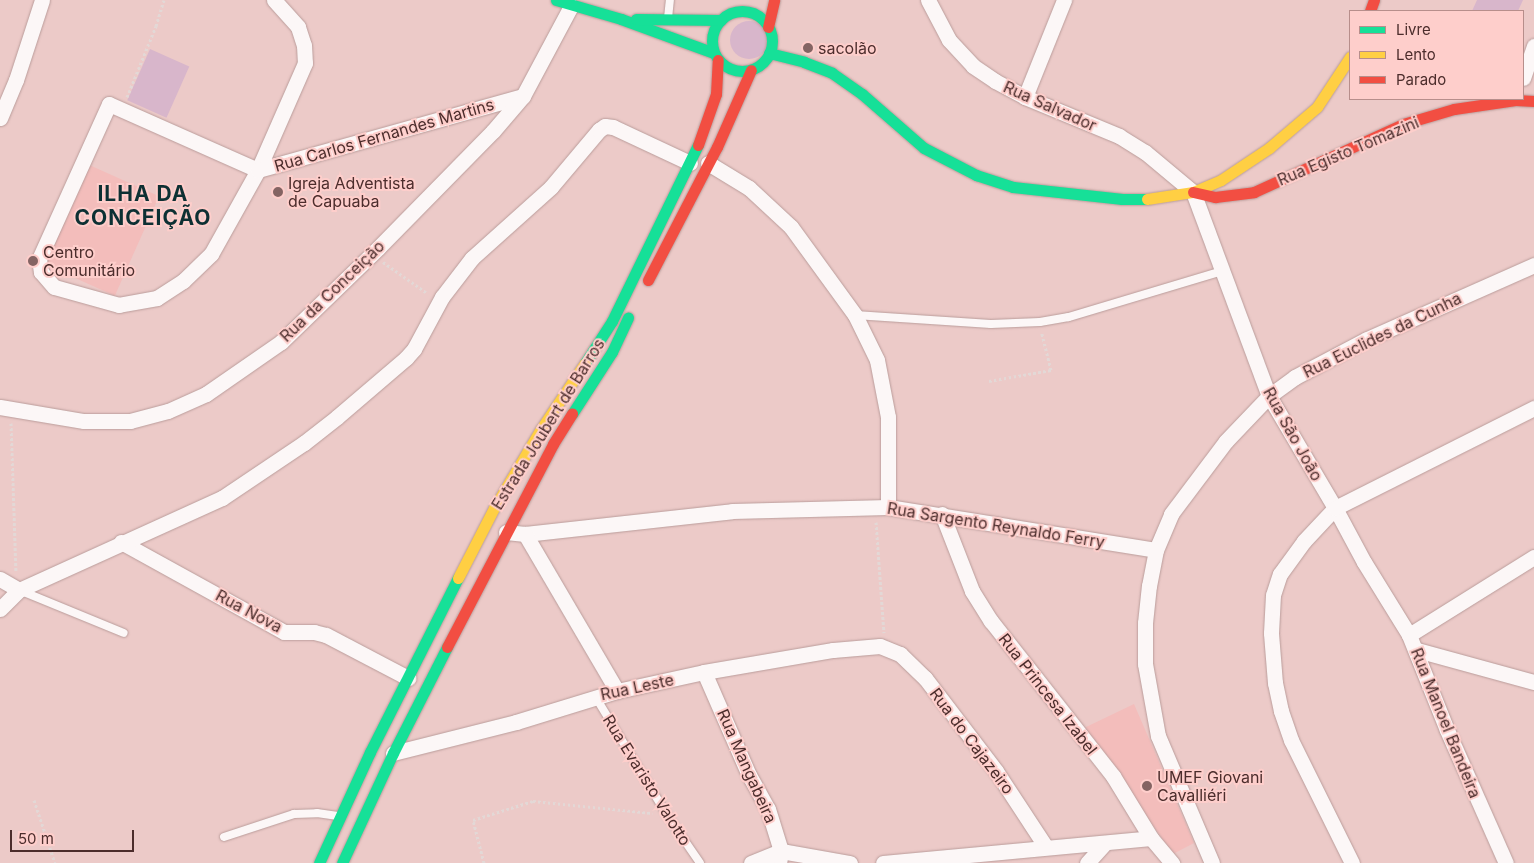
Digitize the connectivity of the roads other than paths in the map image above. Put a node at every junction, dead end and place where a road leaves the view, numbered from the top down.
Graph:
1 (42, 0) edge
2 (274, 0) edge
3 (556, 0) edge
4 (670, 0) edge
5 (745, 0) edge
6 (774, 0) edge
7 (928, 0) edge
8 (1064, 0) edge
9 (571, 6) junction
10 (726, 17) junction
11 (621, 19) junction
12 (668, 20) junction
13 (768, 27) junction
14 (1534, 46) edge
15 (769, 53) junction
16 (716, 57) junction
17 (1349, 58) edge
18 (752, 70) junction
19 (1524, 75) edge
20 (523, 96) junction
21 (1025, 97) junction
22 (1515, 100) edge
23 (1534, 101) edge
24 (0, 118) edge
25 (690, 163) junction
26 (708, 163) junction
27 (258, 170) junction
28 (1193, 192) junction
29 (1534, 265) edge
30 (1222, 271) junction
31 (641, 293) dead end
32 (632, 310) dead end
33 (855, 315) junction
34 (1269, 396) junction
35 (5, 408) edge
36 (1534, 408) edge
37 (881, 507) junction
38 (1335, 508) junction
39 (942, 514) junction
40 (506, 532) junction
41 (525, 534) junction
42 (121, 542) junction
43 (1156, 550) junction
44 (1534, 557) edge
45 (0, 579) edge
46 (18, 588) junction
47 (0, 609) edge
48 (124, 633) dead end
49 (1409, 635) junction
50 (885, 648) joint
51 (1417, 650) junction
52 (704, 672) junction
53 (408, 678) junction
54 (1534, 682) edge
55 (617, 691) junction
56 (595, 696) junction
57 (393, 753) junction
58 (340, 817) junction
59 (224, 838) dead end
60 (1151, 838) junction
61 (1105, 843) junction
62 (1046, 847) junction
63 (780, 857) edge
64 (319, 863) edge
65 (342, 863) edge
66 (700, 863) edge
67 (751, 863) edge
68 (850, 863) edge
69 (883, 863) edge
70 (1087, 863) edge
71 (1172, 863) edge
72 (1212, 863) edge
73 (1352, 863) edge
74 (1506, 863) edge

1 - 24 street
2 - 27 street
3 - 9 main road
4 - 12 lane
5 - 10 main road
6 - 13 main road
7 - 21 street, Rua Salvador
8 - 21 street
9 - 11 main road
9 - 20 street, Rua da Conceição
10 - 12 main road
10 - 13 main road
10 - 16 main road
11 - 12 main road
11 - 16 main road
13 - 15 main road
14 - 19 street
15 - 18 main road
15 - 28 main road
16 - 18 main road
16 - 25 main road, Estrada Joubert de Barros
17 - 28 main road
18 - 26 main road
20 - 27 street, Rua Carlos Fernandes Martins
20 - 35 street, Rua da Conceição
21 - 28 street, Rua Salvador
22 - 23 main road, Rua Egisto Tomazini
22 - 28 main road, Rua Egisto Tomazini
25 - 42 street
25 - 53 main road, Estrada Joubert de Barros
26 - 31 main road
26 - 33 street
27 - 27 street, Rua Carlos Fernandes Martins
28 - 30 street, Rua São João
29 - 34 street, Rua Euclides da Cunha
30 - 33 lane
30 - 34 street, Rua São João
32 - 40 main road, Estrada Joubert de Barros
33 - 37 street
34 - 38 street, Rua São João
34 - 43 street, Rua Euclides da Cunha
36 - 38 street
37 - 39 street, Rua Sargento Reynaldo Ferry
37 - 41 street, Rua Sargento Reynaldo Ferry
38 - 49 street, Rua São João
38 - 73 street
39 - 43 street, Rua Sargento Reynaldo Ferry
39 - 60 street, Rua Princesa Izabel
40 - 41 street, Rua Sargento Reynaldo Ferry
40 - 57 main road, Estrada Joubert de Barros
41 - 55 street, Rua Evaristo Valotto
42 - 46 street
42 - 53 street, Rua Nova
43 - 72 street, Rua Euclides da Cunha
44 - 49 street, Rua Manoel Bandeira
45 - 46 street
46 - 47 street
46 - 48 lane
49 - 51 street, Rua Manoel Bandeira
50 - 52 street, Rua Leste
50 - 62 street, Rua do Cajazeiro
51 - 54 street
51 - 74 street, Rua Manoel Bandeira
52 - 55 street, Rua Leste
52 - 63 street, Rua Mangabeira
53 - 58 main road, Estrada Joubert de Barros
55 - 56 street, Rua Leste
56 - 57 street, Rua Leste
56 - 66 lane, Rua Evaristo Valotto
57 - 65 main road, Estrada Joubert de Barros
58 - 59 lane
58 - 64 main road, Estrada Joubert de Barros
60 - 61 street
60 - 71 street, Rua Princesa Izabel
61 - 62 street
61 - 70 street
62 - 69 street
63 - 67 street
63 - 68 street

